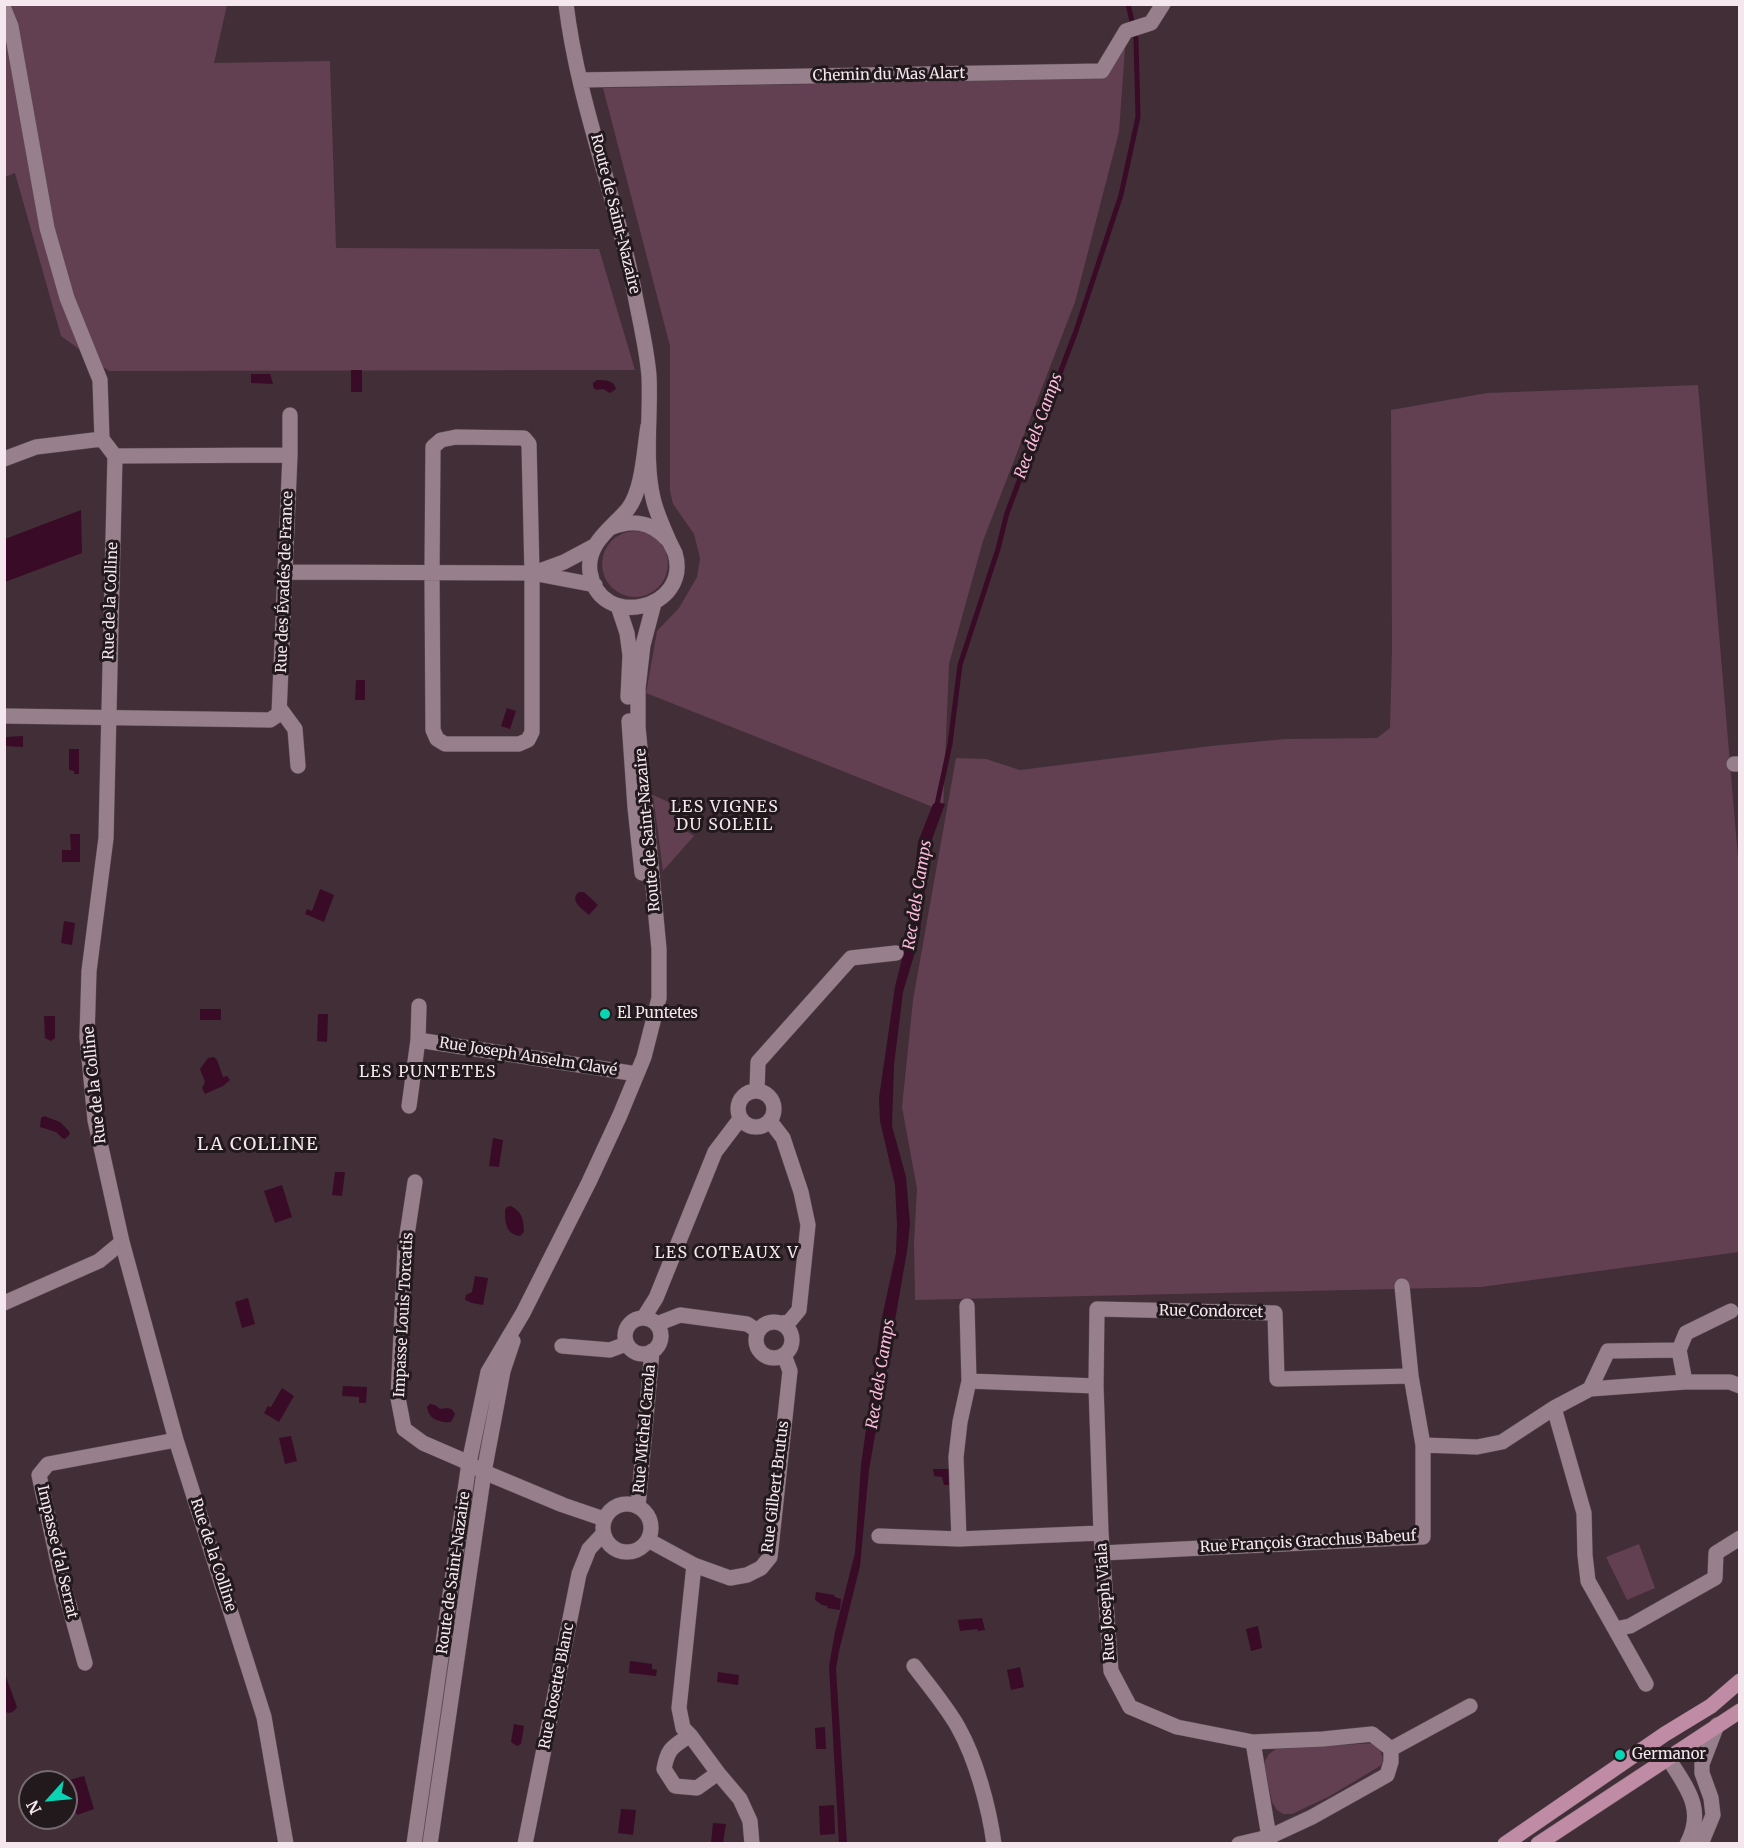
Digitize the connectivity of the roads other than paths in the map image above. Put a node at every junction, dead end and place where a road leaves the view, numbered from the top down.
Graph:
1 (566, 4) edge
2 (1163, 4) edge
3 (4, 9) edge
4 (580, 80) junction
5 (290, 416) dead end
6 (648, 426) junction
7 (102, 439) junction
8 (290, 455) junction
9 (115, 456) junction
10 (4, 459) edge
11 (610, 528) junction
12 (669, 541) junction
13 (594, 546) junction
14 (285, 573) junction
15 (532, 573) junction
16 (432, 574) junction
17 (595, 585) junction
18 (654, 603) junction
19 (618, 606) junction
20 (281, 710) junction
21 (4, 716) edge
22 (108, 718) junction
23 (298, 766) dead end
24 (896, 953) dead end
25 (420, 1006) dead end
26 (418, 1040) junction
27 (644, 1057) junction
28 (637, 1074) junction
29 (757, 1090) junction
30 (409, 1106) dead end
31 (740, 1119) junction
32 (770, 1121) junction
33 (415, 1182) dead end
34 (122, 1242) junction
35 (1402, 1286) dead end
36 (4, 1303) edge
37 (966, 1306) dead end
38 (1731, 1311) dead end
39 (523, 1312) junction
40 (650, 1321) junction
41 (782, 1323) junction
42 (759, 1331) junction
43 (626, 1344) junction
44 (562, 1346) dead end
45 (1679, 1350) junction
46 (652, 1352) junction
47 (784, 1355) junction
48 (1411, 1376) junction
49 (969, 1382) junction
50 (1685, 1382) junction
51 (1096, 1386) junction
52 (1740, 1386) edge
53 (1590, 1389) junction
54 (1554, 1408) junction
55 (176, 1440) junction
56 (1423, 1445) junction
57 (469, 1463) junction
58 (484, 1472) junction
59 (1100, 1472) joint
60 (638, 1507) junction
61 (603, 1527) junction
62 (1101, 1533) junction
63 (879, 1536) dead end
64 (1740, 1538) edge
65 (959, 1539) junction
66 (648, 1540) junction
67 (1102, 1553) junction
68 (694, 1564) junction
69 (1615, 1629) junction
70 (85, 1663) dead end
71 (914, 1666) dead end
72 (1740, 1681) edge
73 (1646, 1684) dead end
74 (1470, 1707) dead end
75 (1740, 1711) edge
76 (1685, 1721) junction
77 (1717, 1725) junction
78 (690, 1735) junction
79 (1253, 1742) junction
80 (1392, 1749) junction
81 (1668, 1758) junction
82 (718, 1773) junction
83 (1269, 1840) edge
84 (286, 1844) edge
85 (414, 1844) edge
86 (430, 1844) edge
87 (525, 1844) edge
88 (752, 1844) edge
89 (994, 1844) edge
90 (1239, 1844) edge
91 (1505, 1844) edge
92 (1538, 1844) edge
93 (1687, 1844) edge
94 (1701, 1844) edge

1 - 4 street, Route de Saint-Nazaire
2 - 4 street, Chemin du Mas Alart
3 - 7 street
4 - 6 street, Route de Saint-Nazaire
5 - 8 street, Rue des Évadés de France
6 - 11 street
6 - 12 street
7 - 9 street
7 - 10 street
8 - 9 street
8 - 14 street, Rue des Évadés de France
9 - 22 street, Rue de la Colline
11 - 12 street
11 - 13 street
12 - 18 street
13 - 15 street
13 - 17 street
14 - 16 street
14 - 20 street, Rue des Évadés de France
15 - 16 street
15 - 16 street
15 - 16 street
15 - 17 street
17 - 19 street
18 - 19 street
18 - 27 street, Route de Saint-Nazaire
19 - 27 street, Route de Saint-Nazaire
20 - 22 street
20 - 23 street
21 - 22 street
22 - 34 street, Rue de la Colline
24 - 29 street
25 - 26 street, Rue Joseph Anselm Clavé
26 - 28 street, Rue Joseph Anselm Clavé
26 - 30 street, Rue Joseph Anselm Clavé
27 - 28 street, Route de Saint-Nazaire
28 - 39 street, Route de Saint-Nazaire
29 - 31 street
29 - 32 street
31 - 32 street
31 - 40 street
32 - 41 street
33 - 57 street, Impasse Louis Torcatis
34 - 36 street
34 - 55 street, Rue de la Colline
35 - 48 street
37 - 49 street
38 - 45 street
39 - 57 street, Route de Saint-Nazaire
39 - 58 street, Route de Saint-Nazaire
40 - 42 street
40 - 43 street
40 - 46 street
41 - 42 street
41 - 47 street
42 - 47 street
43 - 44 street
43 - 46 street
45 - 50 street
45 - 53 street
46 - 60 street, Rue Michel Carola
47 - 68 street, Rue Gilbert Brutus
48 - 51 street, Rue Condorcet
48 - 56 street
49 - 51 street
49 - 65 street
50 - 52 street
50 - 53 street
51 - 59 street, Rue Condorcet
53 - 54 street
54 - 56 street
54 - 69 street
55 - 70 street, Impasse d'al Serrat
55 - 84 street, Rue de la Colline
56 - 67 street, Rue François Gracchus Babeuf
57 - 58 street, Impasse Louis Torcatis
57 - 85 street, Route de Saint-Nazaire
58 - 61 street
58 - 86 street, Route de Saint-Nazaire
59 - 62 street, Rue Joseph Viala
60 - 61 street
60 - 66 street
61 - 66 street
61 - 87 street, Rue Rosette Blanc
62 - 65 street
62 - 67 street, Rue Joseph Viala
63 - 65 street
64 - 69 street
66 - 68 street, Rue Gilbert Brutus
67 - 79 street, Rue Joseph Viala
68 - 78 street
69 - 73 street
71 - 89 street
72 - 76 main road
74 - 80 street
75 - 77 main road
76 - 81 main road
76 - 91 main road
77 - 81 main road
77 - 94 street
78 - 82 street
78 - 82 street
79 - 80 street, Rue Joseph Viala
79 - 83 street
80 - 83 street
81 - 92 main road
81 - 93 street
82 - 88 street
83 - 90 street

